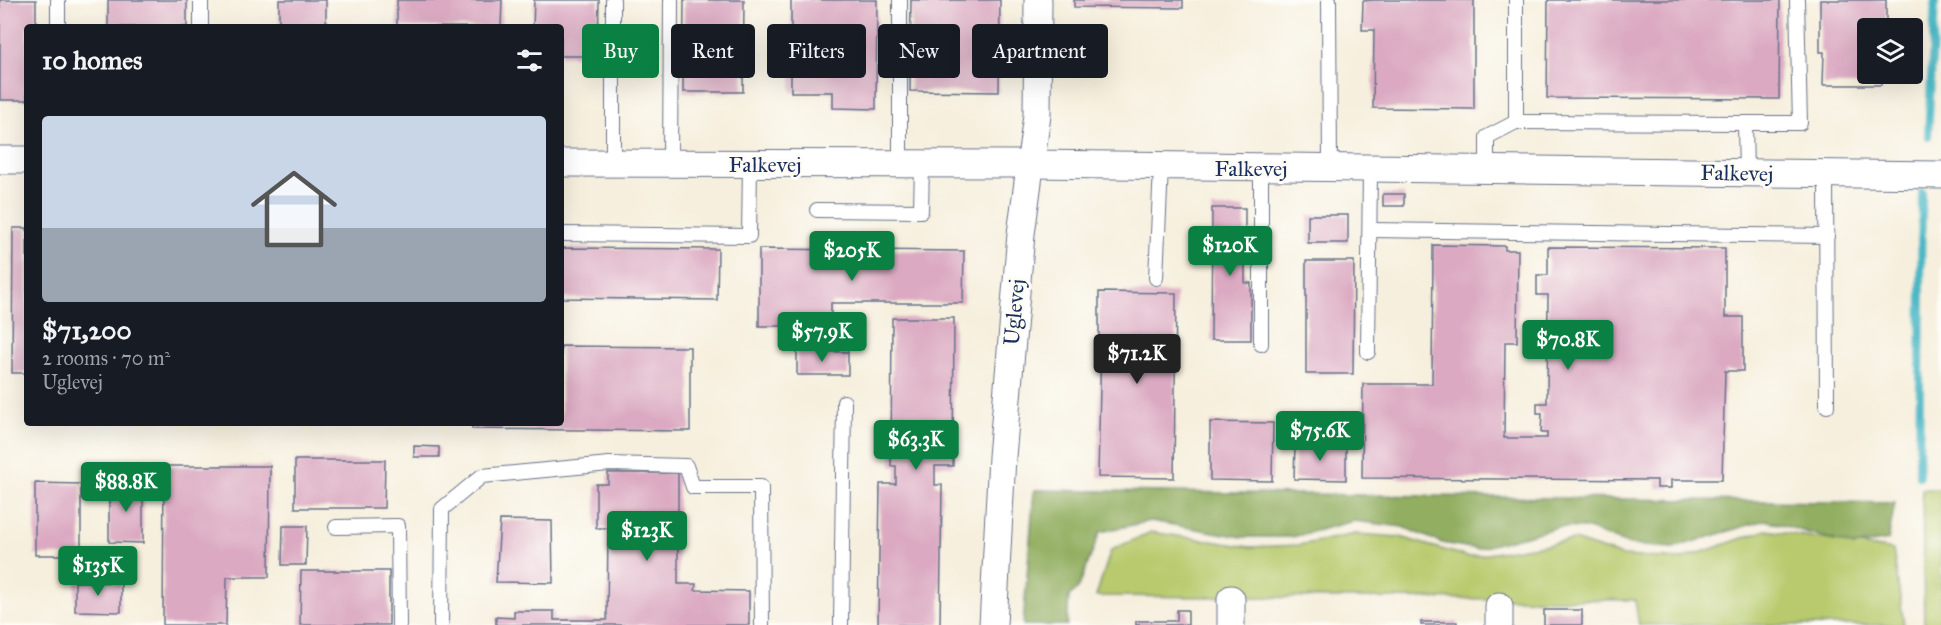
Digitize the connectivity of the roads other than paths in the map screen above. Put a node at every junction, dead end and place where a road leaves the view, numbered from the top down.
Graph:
1 (58, 0) edge
2 (201, 0) edge
3 (613, 0) edge
4 (670, 0) edge
5 (900, 0) edge
6 (1038, 0) edge
7 (1329, 0) edge
8 (1516, 0) edge
9 (1797, 0) edge
10 (58, 24) edge
11 (201, 24) edge
12 (1516, 122) junction
13 (1745, 123) junction
14 (0, 160) edge
15 (24, 160) edge
16 (564, 163) edge
17 (613, 163) junction
18 (670, 164) junction
19 (750, 164) junction
20 (911, 165) junction
21 (1030, 165) junction
22 (1161, 167) junction
23 (1261, 168) junction
24 (1330, 168) junction
25 (1370, 169) junction
26 (1487, 170) junction
27 (1746, 173) junction
28 (1826, 174) junction
29 (1941, 175) edge
30 (817, 210) dead end
31 (1370, 230) junction
32 (564, 234) edge
33 (1827, 236) junction
34 (1156, 278) dead end
35 (1261, 344) dead end
36 (1368, 352) dead end
37 (844, 402) dead end
38 (1827, 406) dead end
39 (336, 527) dead end
40 (399, 625) edge
41 (441, 625) edge
42 (762, 625) edge
43 (841, 625) edge
44 (993, 625) edge

1 - 10 lane
2 - 11 lane
3 - 17 lane
4 - 18 lane
5 - 20 lane
6 - 21 street, Uglevej
7 - 24 lane
8 - 12 lane
9 - 13 lane
12 - 13 lane
12 - 26 lane
13 - 27 lane
14 - 15 street
16 - 17 street, Falkevej
17 - 18 street, Falkevej
18 - 19 street, Falkevej
19 - 20 street, Falkevej
19 - 32 lane
20 - 21 street, Falkevej
20 - 30 lane
21 - 22 street, Falkevej
21 - 44 street, Uglevej
22 - 23 street, Falkevej
22 - 34 lane
23 - 24 street, Falkevej
23 - 35 lane
24 - 25 street, Falkevej
25 - 26 street, Falkevej
25 - 31 lane
26 - 27 street, Falkevej
27 - 28 street, Falkevej
28 - 29 street, Falkevej
28 - 33 lane
31 - 33 lane
31 - 36 lane
33 - 38 lane
37 - 43 lane
39 - 40 lane
41 - 42 lane

